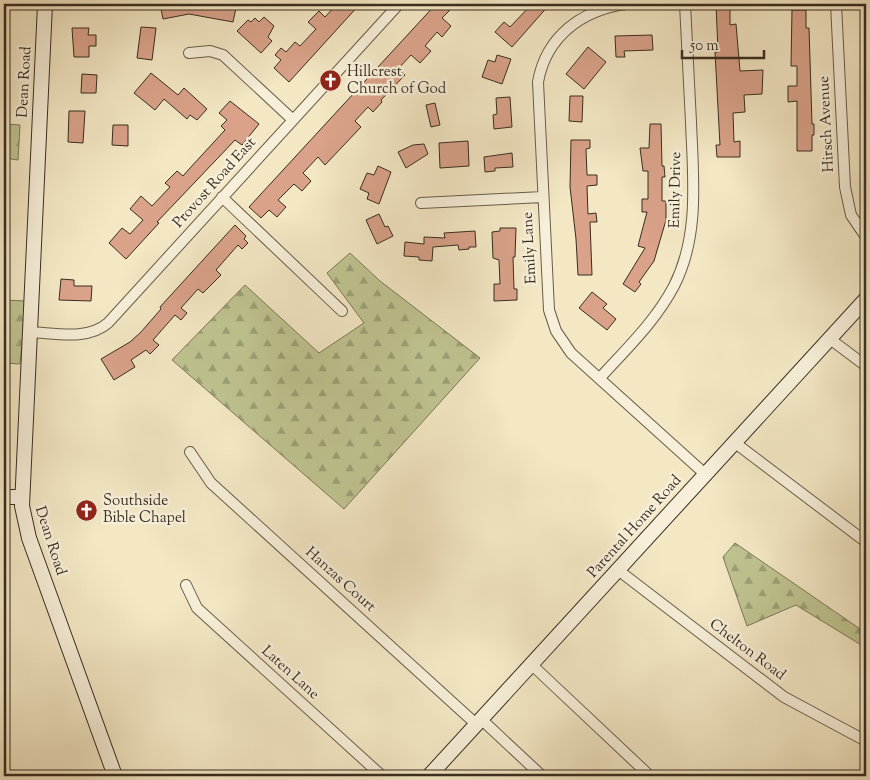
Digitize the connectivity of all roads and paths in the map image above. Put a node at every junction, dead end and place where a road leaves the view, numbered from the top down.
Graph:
1 (45, 4) edge
2 (399, 4) edge
3 (626, 4) edge
4 (685, 4) edge
5 (836, 4) edge
6 (189, 53) dead end
7 (293, 120) junction
8 (542, 197) junction
9 (222, 198) junction
10 (421, 203) dead end
11 (866, 237) edge
12 (866, 299) edge
13 (342, 310) dead end
14 (30, 332) junction
15 (830, 339) junction
16 (866, 366) edge
17 (600, 378) junction
18 (734, 442) junction
19 (190, 452) dead end
20 (705, 474) junction
21 (4, 497) edge
22 (21, 498) junction
23 (866, 542) edge
24 (618, 570) junction
25 (186, 585) dead end
26 (531, 664) junction
27 (479, 722) junction
28 (866, 741) edge
29 (115, 776) edge
30 (382, 776) edge
31 (429, 776) edge
32 (542, 776) edge
33 (650, 776) edge

1 - 14 main road, Dean Road
2 - 7 street, Provost Road East
3 - 8 street, Emily Lane
4 - 17 street, Emily Drive
5 - 11 street, Hirsch Avenue
6 - 7 street
7 - 9 street, Provost Road East
8 - 10 street
8 - 17 street, Emily Lane
9 - 13 street
9 - 14 street, Provost Road East
12 - 15 main road, Parental Home Road
14 - 22 main road, Dean Road
15 - 16 street
15 - 18 main road, Parental Home Road
17 - 20 street, Emily Lane
18 - 20 main road, Parental Home Road
18 - 23 street
19 - 27 street, Hanzas Court
20 - 24 main road, Parental Home Road
21 - 22 main road
22 - 29 main road, Dean Road
24 - 26 main road, Parental Home Road
24 - 28 street, Chelton Road
25 - 30 street, Laten Lane
26 - 27 main road, Parental Home Road
26 - 33 street
27 - 31 main road, Parental Home Road
27 - 32 street, Hanzas Court

